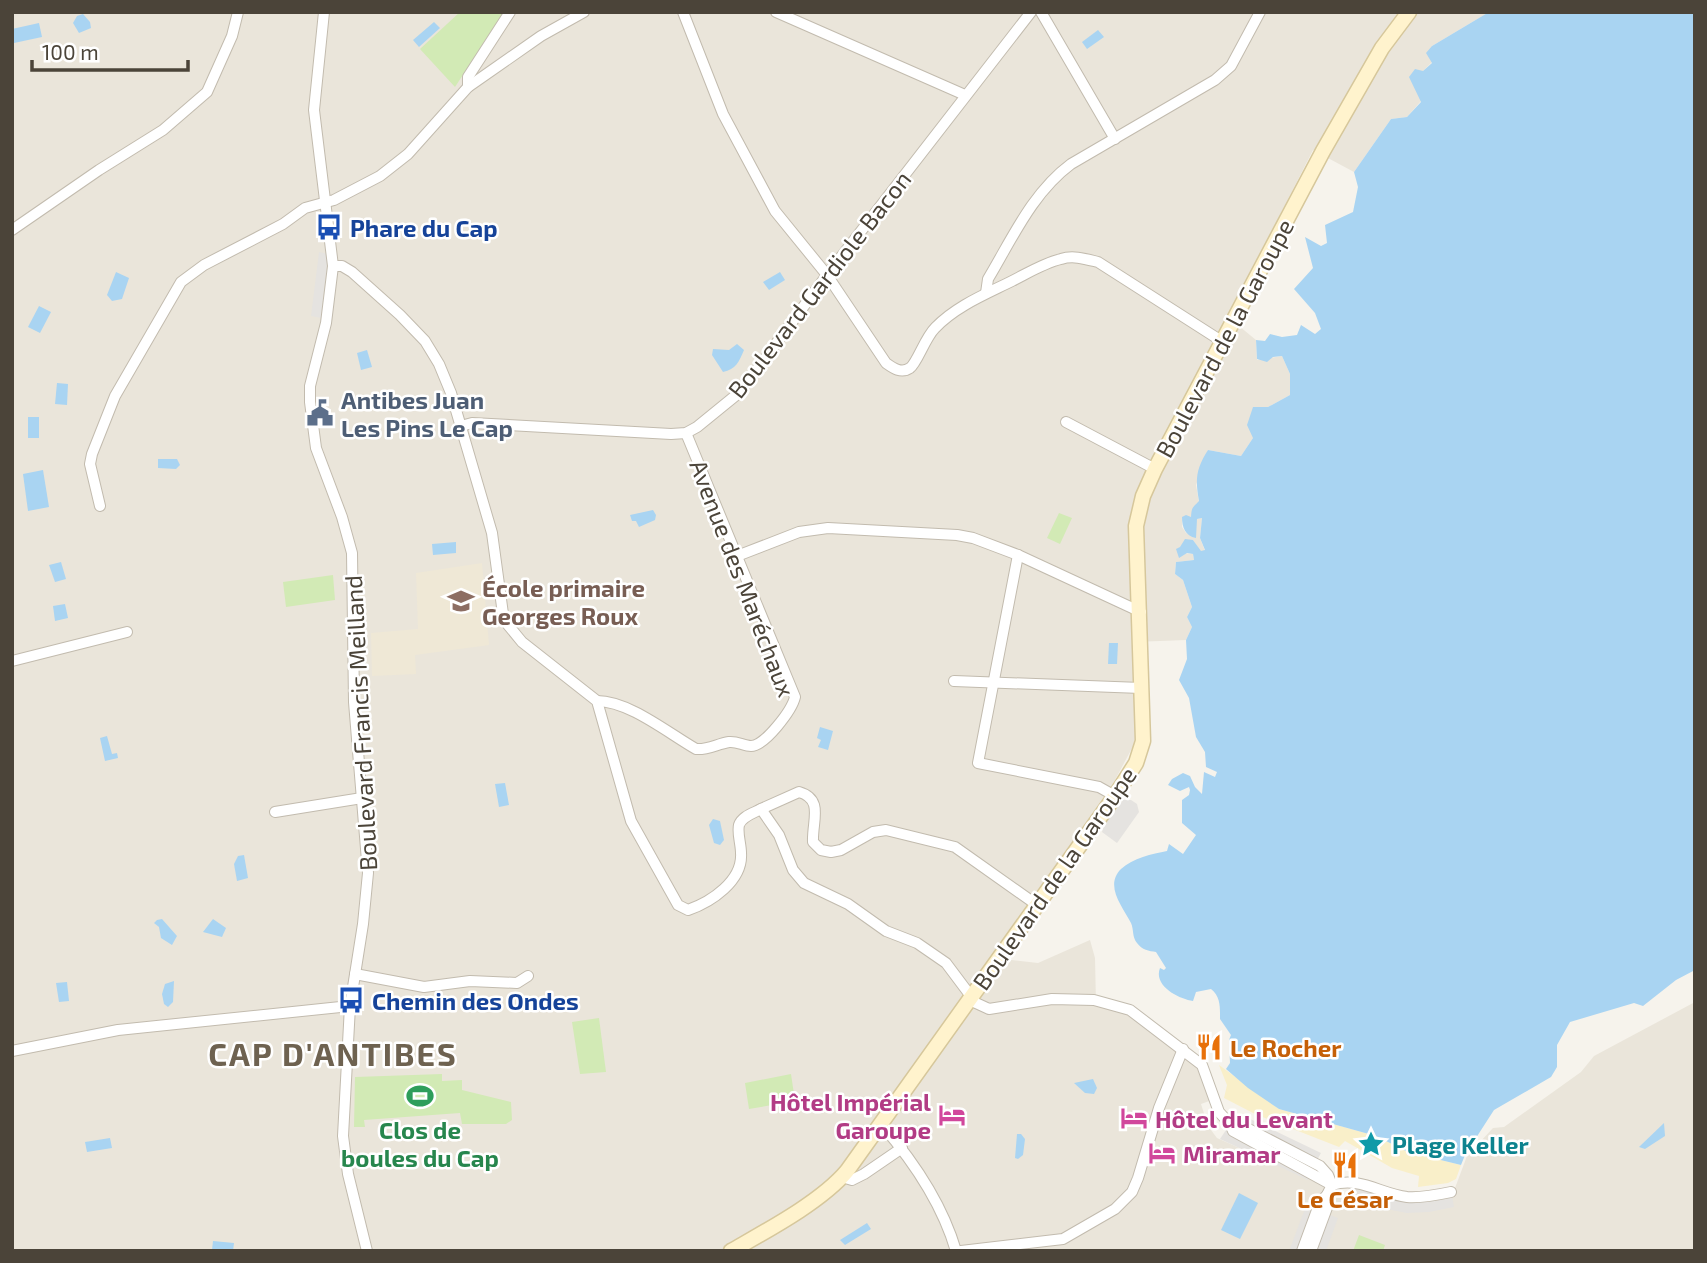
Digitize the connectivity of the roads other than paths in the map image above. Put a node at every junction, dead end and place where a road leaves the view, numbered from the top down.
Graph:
1 (239, 12) edge
2 (324, 12) edge
3 (510, 12) edge
4 (584, 12) edge
5 (683, 12) edge
6 (776, 12) edge
7 (1031, 12) edge
8 (1041, 12) edge
9 (1260, 12) edge
10 (1409, 12) edge
11 (468, 88) junction
12 (965, 95) junction
13 (1115, 139) junction
14 (325, 202) junction
15 (12, 230) edge
16 (333, 266) junction
17 (827, 275) junction
18 (986, 293) junction
19 (1223, 342) junction
20 (1066, 422) dead end
21 (461, 426) junction
22 (685, 433) junction
23 (1155, 469) junction
24 (100, 506) dead end
25 (1018, 555) junction
26 (737, 556) junction
27 (1140, 612) junction
28 (127, 632) dead end
29 (12, 661) edge
30 (954, 681) dead end
31 (993, 684) junction
32 (1141, 688) junction
33 (597, 701) junction
34 (1115, 796) junction
35 (362, 798) junction
36 (761, 809) junction
37 (275, 812) dead end
38 (1037, 905) junction
39 (355, 974) junction
40 (528, 976) dead end
41 (971, 995) junction
42 (350, 1006) junction
43 (1182, 1049) junction
44 (12, 1051) edge
45 (882, 1125) junction
46 (902, 1148) junction
47 (842, 1177) junction
48 (1332, 1185) junction
49 (1451, 1192) dead end
50 (1327, 1195) junction
51 (367, 1251) edge
52 (731, 1251) edge
53 (958, 1251) edge
54 (1302, 1251) edge
55 (1311, 1251) edge

1 - 15 street
2 - 14 street, Boulevard Francis Meilland
3 - 11 street
4 - 11 street
5 - 17 street
6 - 12 street
7 - 12 street, Boulevard Gardiole Bacon
8 - 13 street
9 - 13 street
10 - 19 street, Boulevard de la Garoupe
11 - 14 street
12 - 17 street, Boulevard Gardiole Bacon
13 - 18 street
14 - 16 street, Boulevard Francis Meilland
14 - 24 street
16 - 21 street
16 - 35 street, Boulevard Francis Meilland
17 - 18 street
17 - 22 street, Boulevard Gardiole Bacon
18 - 19 street
19 - 23 street, Boulevard de la Garoupe
20 - 23 street
21 - 22 street
21 - 33 street
22 - 26 street, Avenue des Maréchaux
23 - 27 street, Boulevard de la Garoupe
25 - 26 street
25 - 27 street
25 - 31 street
26 - 33 street, Avenue des Maréchaux
27 - 32 street, Boulevard de la Garoupe
28 - 29 street
30 - 31 street
31 - 32 street
31 - 34 street
32 - 34 street, Boulevard de la Garoupe
33 - 36 street
34 - 38 street, Boulevard de la Garoupe
35 - 37 street
35 - 39 street, Boulevard Francis Meilland
36 - 38 street
36 - 41 street
38 - 41 street, Boulevard de la Garoupe
39 - 40 street
39 - 42 street, Boulevard Francis Meilland
41 - 43 street
41 - 45 street, Boulevard de la Garoupe
42 - 44 street
42 - 51 street, Boulevard Francis Meilland
43 - 48 street
43 - 53 street
45 - 46 street
45 - 47 street, Boulevard de la Garoupe
46 - 47 street
46 - 53 street
47 - 52 street, Boulevard de la Garoupe
48 - 49 street
48 - 50 street
50 - 54 street
50 - 55 street

